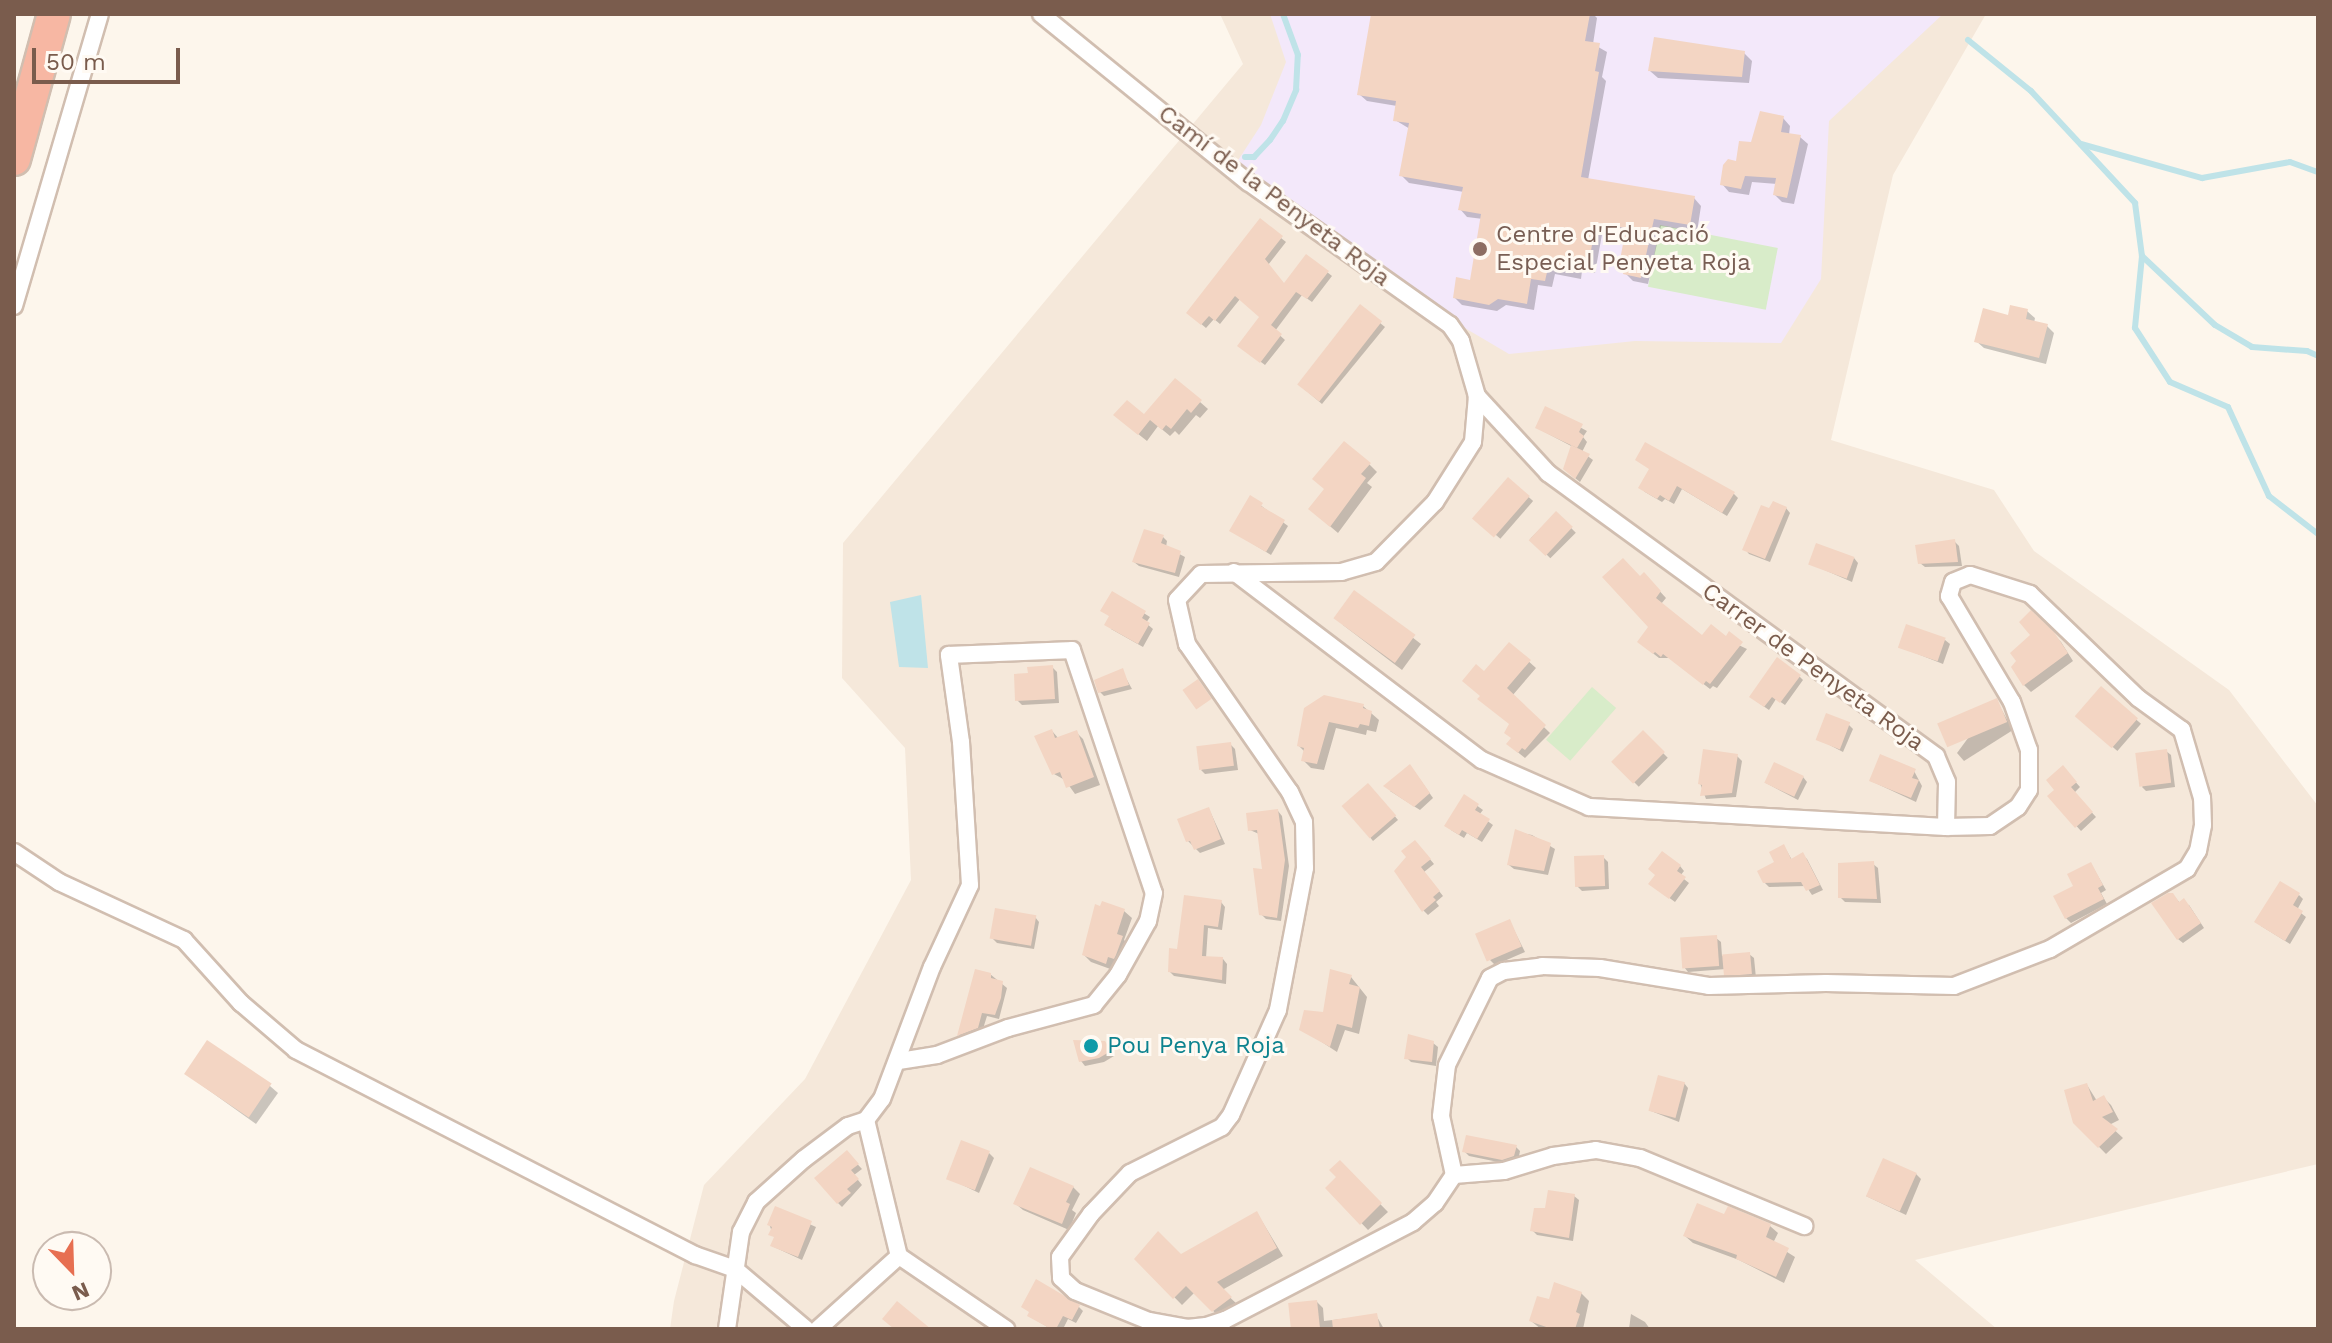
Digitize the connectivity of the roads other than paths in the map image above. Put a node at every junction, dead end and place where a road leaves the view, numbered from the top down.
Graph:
1 (54, 14) edge
2 (100, 14) edge
3 (1041, 14) edge
4 (14, 159) edge
5 (14, 306) edge
6 (1477, 396) junction
7 (1234, 572) junction
8 (1946, 827) junction
9 (14, 852) edge
10 (898, 1061) junction
11 (866, 1120) junction
12 (1454, 1175) junction
13 (1804, 1226) dead end
14 (899, 1256) junction
15 (735, 1269) junction
16 (1149, 1325) edge
17 (727, 1329) edge
18 (806, 1329) edge
19 (818, 1329) edge
20 (1006, 1329) edge

1 - 4 highway
2 - 5 street
3 - 6 street, Camí de la Penyeta Roja
6 - 7 street
6 - 8 street, Carrer de Penyeta Roja
7 - 8 street
7 - 16 street
8 - 12 street
9 - 15 street
10 - 10 street
10 - 11 street
11 - 14 street
11 - 15 street
12 - 13 street
12 - 16 street
14 - 19 street
14 - 20 street
15 - 17 street
15 - 18 street

